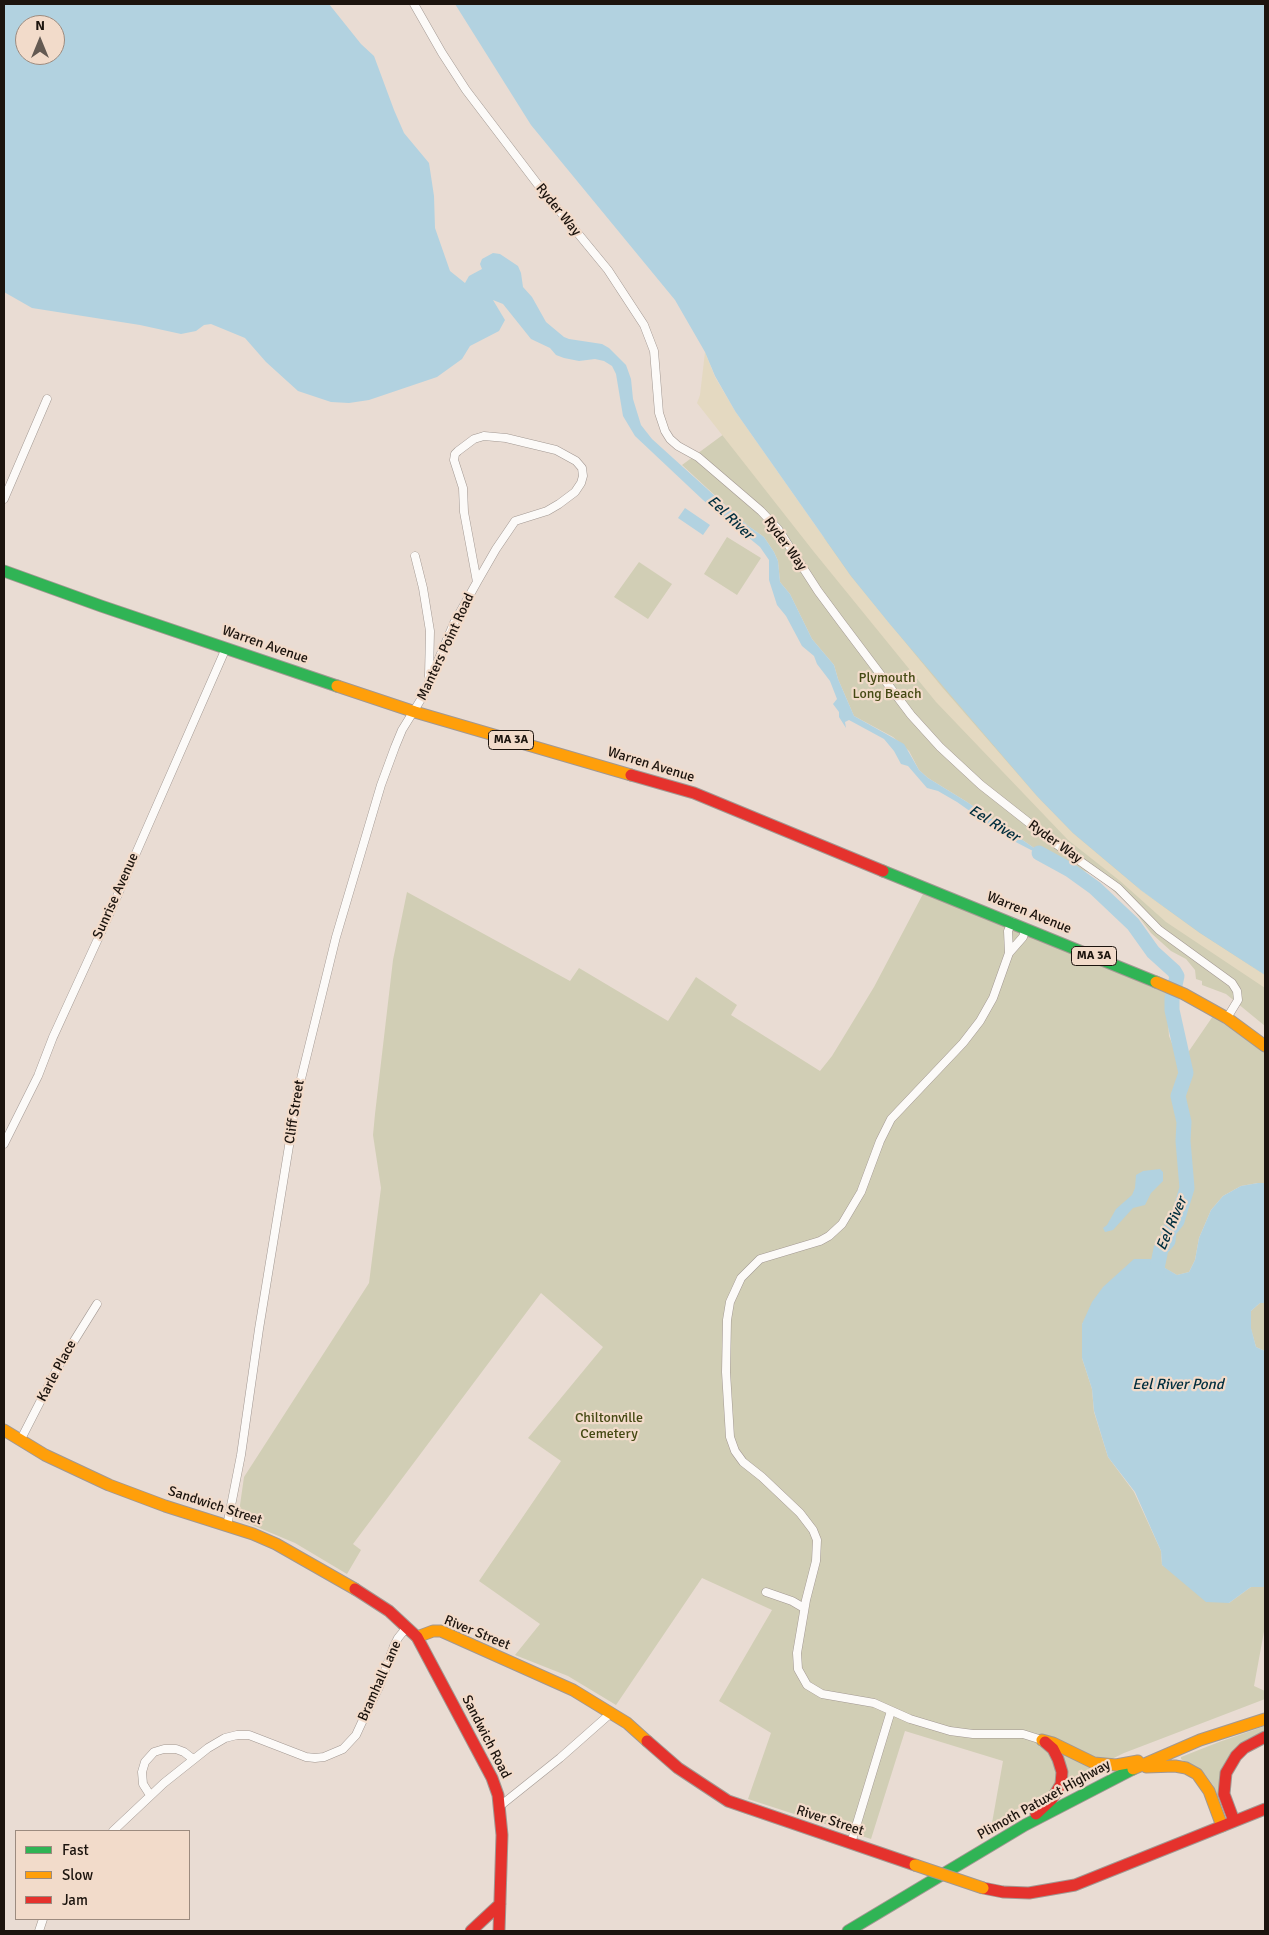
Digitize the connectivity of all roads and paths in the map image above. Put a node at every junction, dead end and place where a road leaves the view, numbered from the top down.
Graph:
1 (414, 4) edge
2 (47, 399) dead end
3 (4, 499) edge
4 (415, 556) dead end
5 (4, 571) edge
6 (477, 582) junction
7 (226, 648) junction
8 (429, 681) junction
9 (415, 712) junction
10 (1012, 922) junction
11 (1026, 928) junction
12 (1009, 953) junction
13 (1227, 1018) junction
14 (1265, 1046) edge
15 (4, 1144) edge
16 (98, 1304) dead end
17 (4, 1430) edge
18 (20, 1441) junction
19 (227, 1526) junction
20 (766, 1592) dead end
21 (804, 1608) junction
22 (407, 1627) junction
23 (417, 1637) junction
24 (891, 1711) junction
25 (611, 1713) junction
26 (1265, 1719) edge
27 (1265, 1737) edge
28 (1042, 1740) junction
29 (193, 1759) junction
30 (1155, 1759) junction
31 (1132, 1769) junction
32 (150, 1796) junction
33 (500, 1806) junction
34 (1265, 1809) edge
35 (1234, 1821) junction
36 (1024, 1825) junction
37 (1222, 1826) junction
38 (114, 1830) edge
39 (851, 1843) junction
40 (500, 1904) junction
41 (472, 1931) edge
42 (494, 1931) edge
43 (498, 1931) edge
44 (848, 1931) edge

1 - 13 street, Ryder Way
2 - 3 street
4 - 8 street
5 - 7 main road, Warren Avenue / MA 3A
6 - 6 street, Manters Point Road
6 - 8 street, Manters Point Road
7 - 9 main road, Warren Avenue / MA 3A
7 - 15 street, Sunrise Avenue
8 - 9 street, Manters Point Road
9 - 10 main road, Warren Avenue / MA 3A
9 - 19 street, Cliff Street
10 - 11 main road, Warren Avenue / MA 3A
10 - 12 street
11 - 12 street
11 - 13 main road, Warren Avenue / MA 3A
12 - 21 street
13 - 14 main road, Warren Avenue / MA 3A
16 - 18 street, Karle Place
17 - 18 main road, Sandwich Street
18 - 19 main road, Sandwich Street
19 - 22 main road, Sandwich Street
20 - 21 street
21 - 24 street
22 - 23 main road, Sandwich Road
22 - 29 street, Bramhall Lane
23 - 25 main road, River Street
23 - 33 main road, Sandwich Road
24 - 28 street
24 - 39 street
25 - 33 street
25 - 39 main road, River Street
26 - 30 main road, Plimoth Patuxet Highway
27 - 35 main road
28 - 30 main road
28 - 36 main road
29 - 32 street, Bramhall Lane
29 - 32 street
30 - 31 main road, Plimoth Patuxet Highway
31 - 36 main road, Plimoth Patuxet Highway
31 - 37 main road
32 - 38 street, Bramhall Lane
33 - 40 main road, Sandwich Road
34 - 35 main road, River Street
35 - 37 main road, River Street
36 - 44 main road, Plimoth Patuxet Highway
37 - 39 main road, River Street, bridge
40 - 41 main road
40 - 43 main road, Sandwich Road
42 - 43 main road

